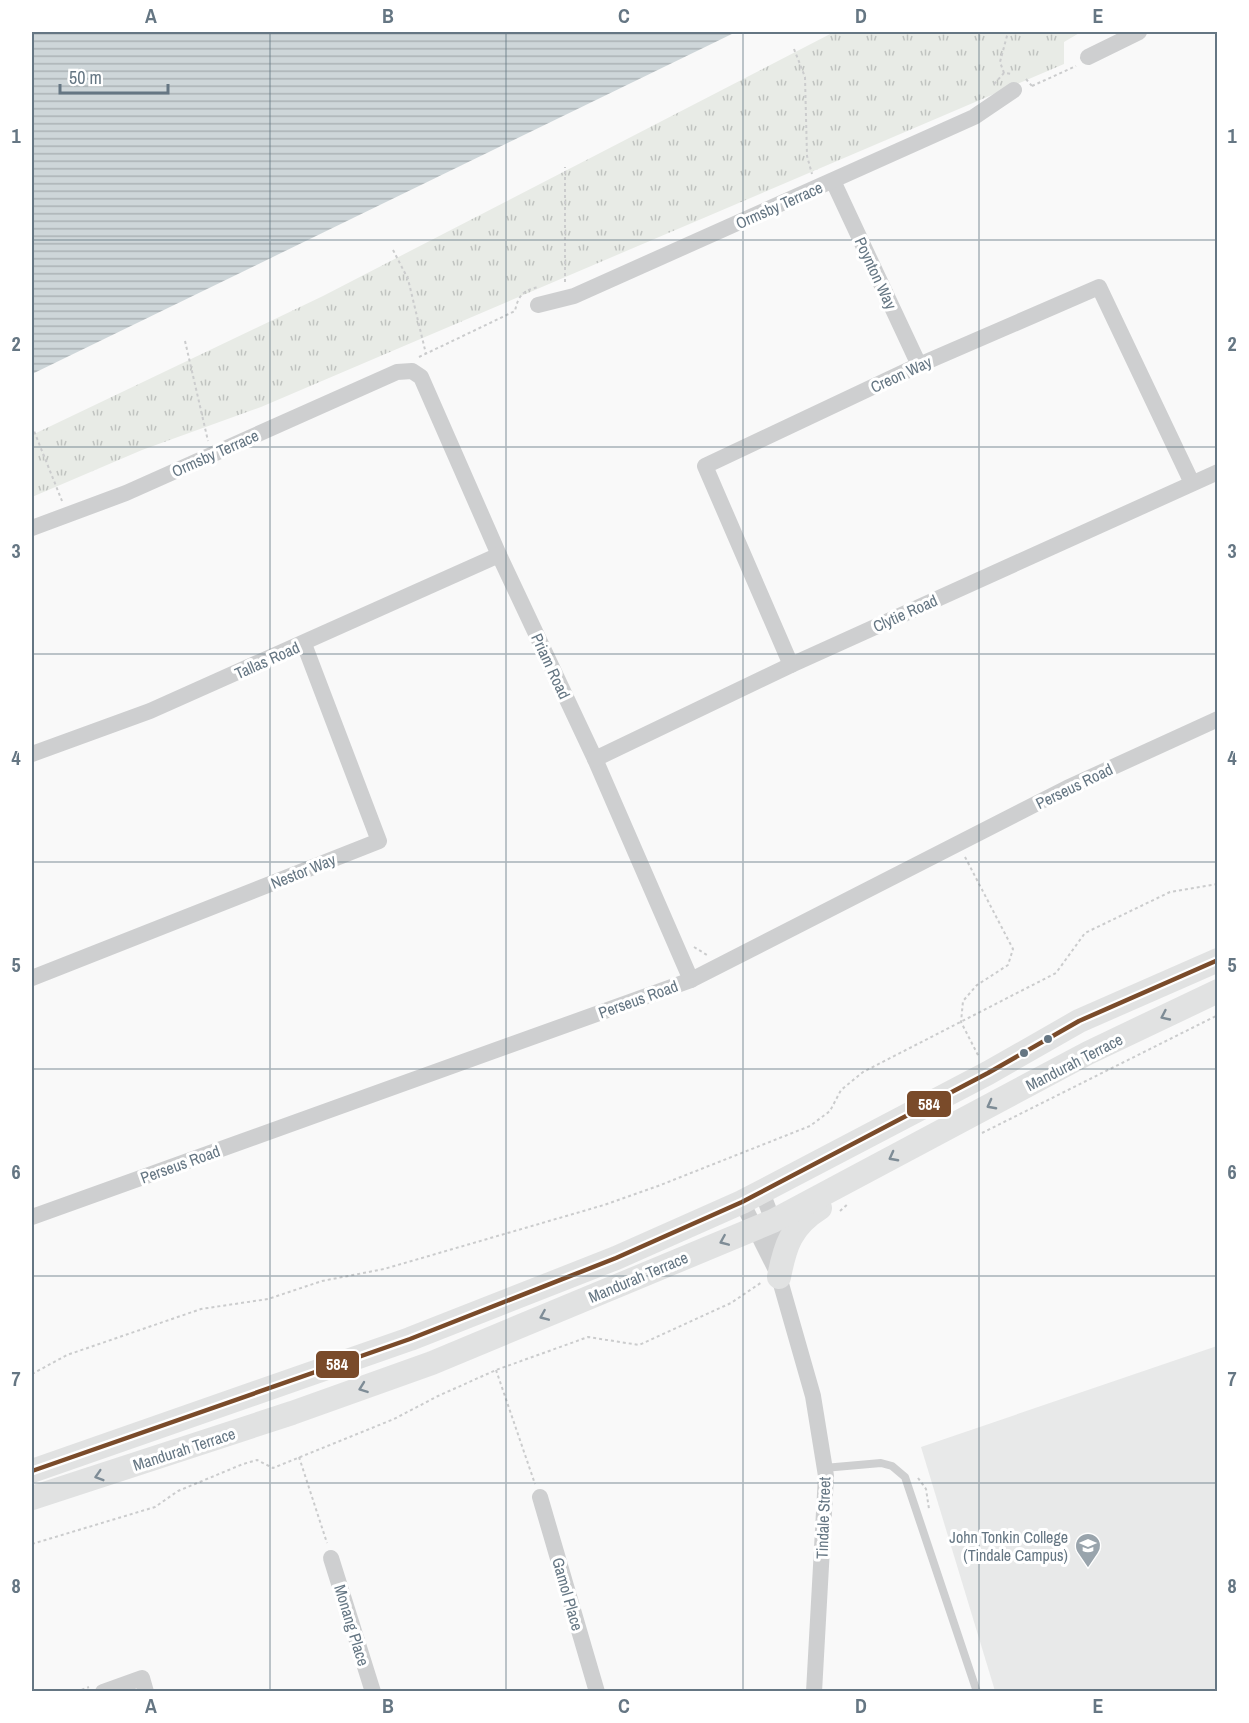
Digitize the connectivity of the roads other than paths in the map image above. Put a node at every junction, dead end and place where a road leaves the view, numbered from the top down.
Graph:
1 (1139, 32) edge
2 (1088, 57) road end
3 (1014, 90) dead end
4 (833, 181) junction
5 (538, 305) dead end
6 (919, 365) junction
7 (397, 372) joint
8 (1218, 472) edge
9 (1192, 483) junction
10 (32, 528) edge
11 (499, 555) junction
12 (304, 644) junction
13 (791, 665) junction
14 (1218, 719) edge
15 (32, 754) edge
16 (595, 759) junction
17 (1218, 960) edge
18 (32, 978) edge
19 (691, 980) junction
20 (1218, 991) edge
21 (853, 1189) junction
22 (752, 1197) junction
23 (32, 1217) edge
24 (764, 1224) junction
25 (779, 1277) junction
26 (824, 1468) junction
27 (32, 1471) edge
28 (540, 1497) road end
29 (32, 1498) edge
30 (331, 1558) road end
31 (973, 1680) junction
32 (103, 1692) edge
33 (146, 1692) edge
34 (373, 1692) edge
35 (597, 1692) edge
36 (814, 1692) edge
37 (970, 1692) edge
38 (977, 1692) edge

1 - 2 street
3 - 4 street, Ormsby Terrace
4 - 5 street, Ormsby Terrace
4 - 6 street, Poynton Way
6 - 9 street, Creon Way
6 - 13 street, Creon Way
7 - 10 street, Ormsby Terrace
7 - 11 street, Priam Road
8 - 9 street, Clytie Road
9 - 13 street, Clytie Road
11 - 12 street, Tallas Road
11 - 16 street, Priam Road
12 - 15 street, Tallas Road
12 - 18 street, Nestor Way
13 - 16 street, Clytie Road
14 - 19 street, Perseus Road
16 - 19 street, Priam Road
17 - 22 main road, Mandurah Terrace
19 - 23 street, Perseus Road
20 -> 21 main road, Mandurah Terrace
21 - 24 main road, Mandurah Terrace
21 - 25 main road
22 - 24 street, Tindale Street
22 - 27 main road, Mandurah Terrace
24 - 25 street, Tindale Street
24 -> 29 main road, Mandurah Terrace
25 - 26 street, Tindale Street
26 - 31 lane
26 - 36 street, Tindale Street
28 - 35 street, Gamol Place
30 - 34 street, Monang Place
31 - 37 lane
31 - 38 lane
32 - 33 street

